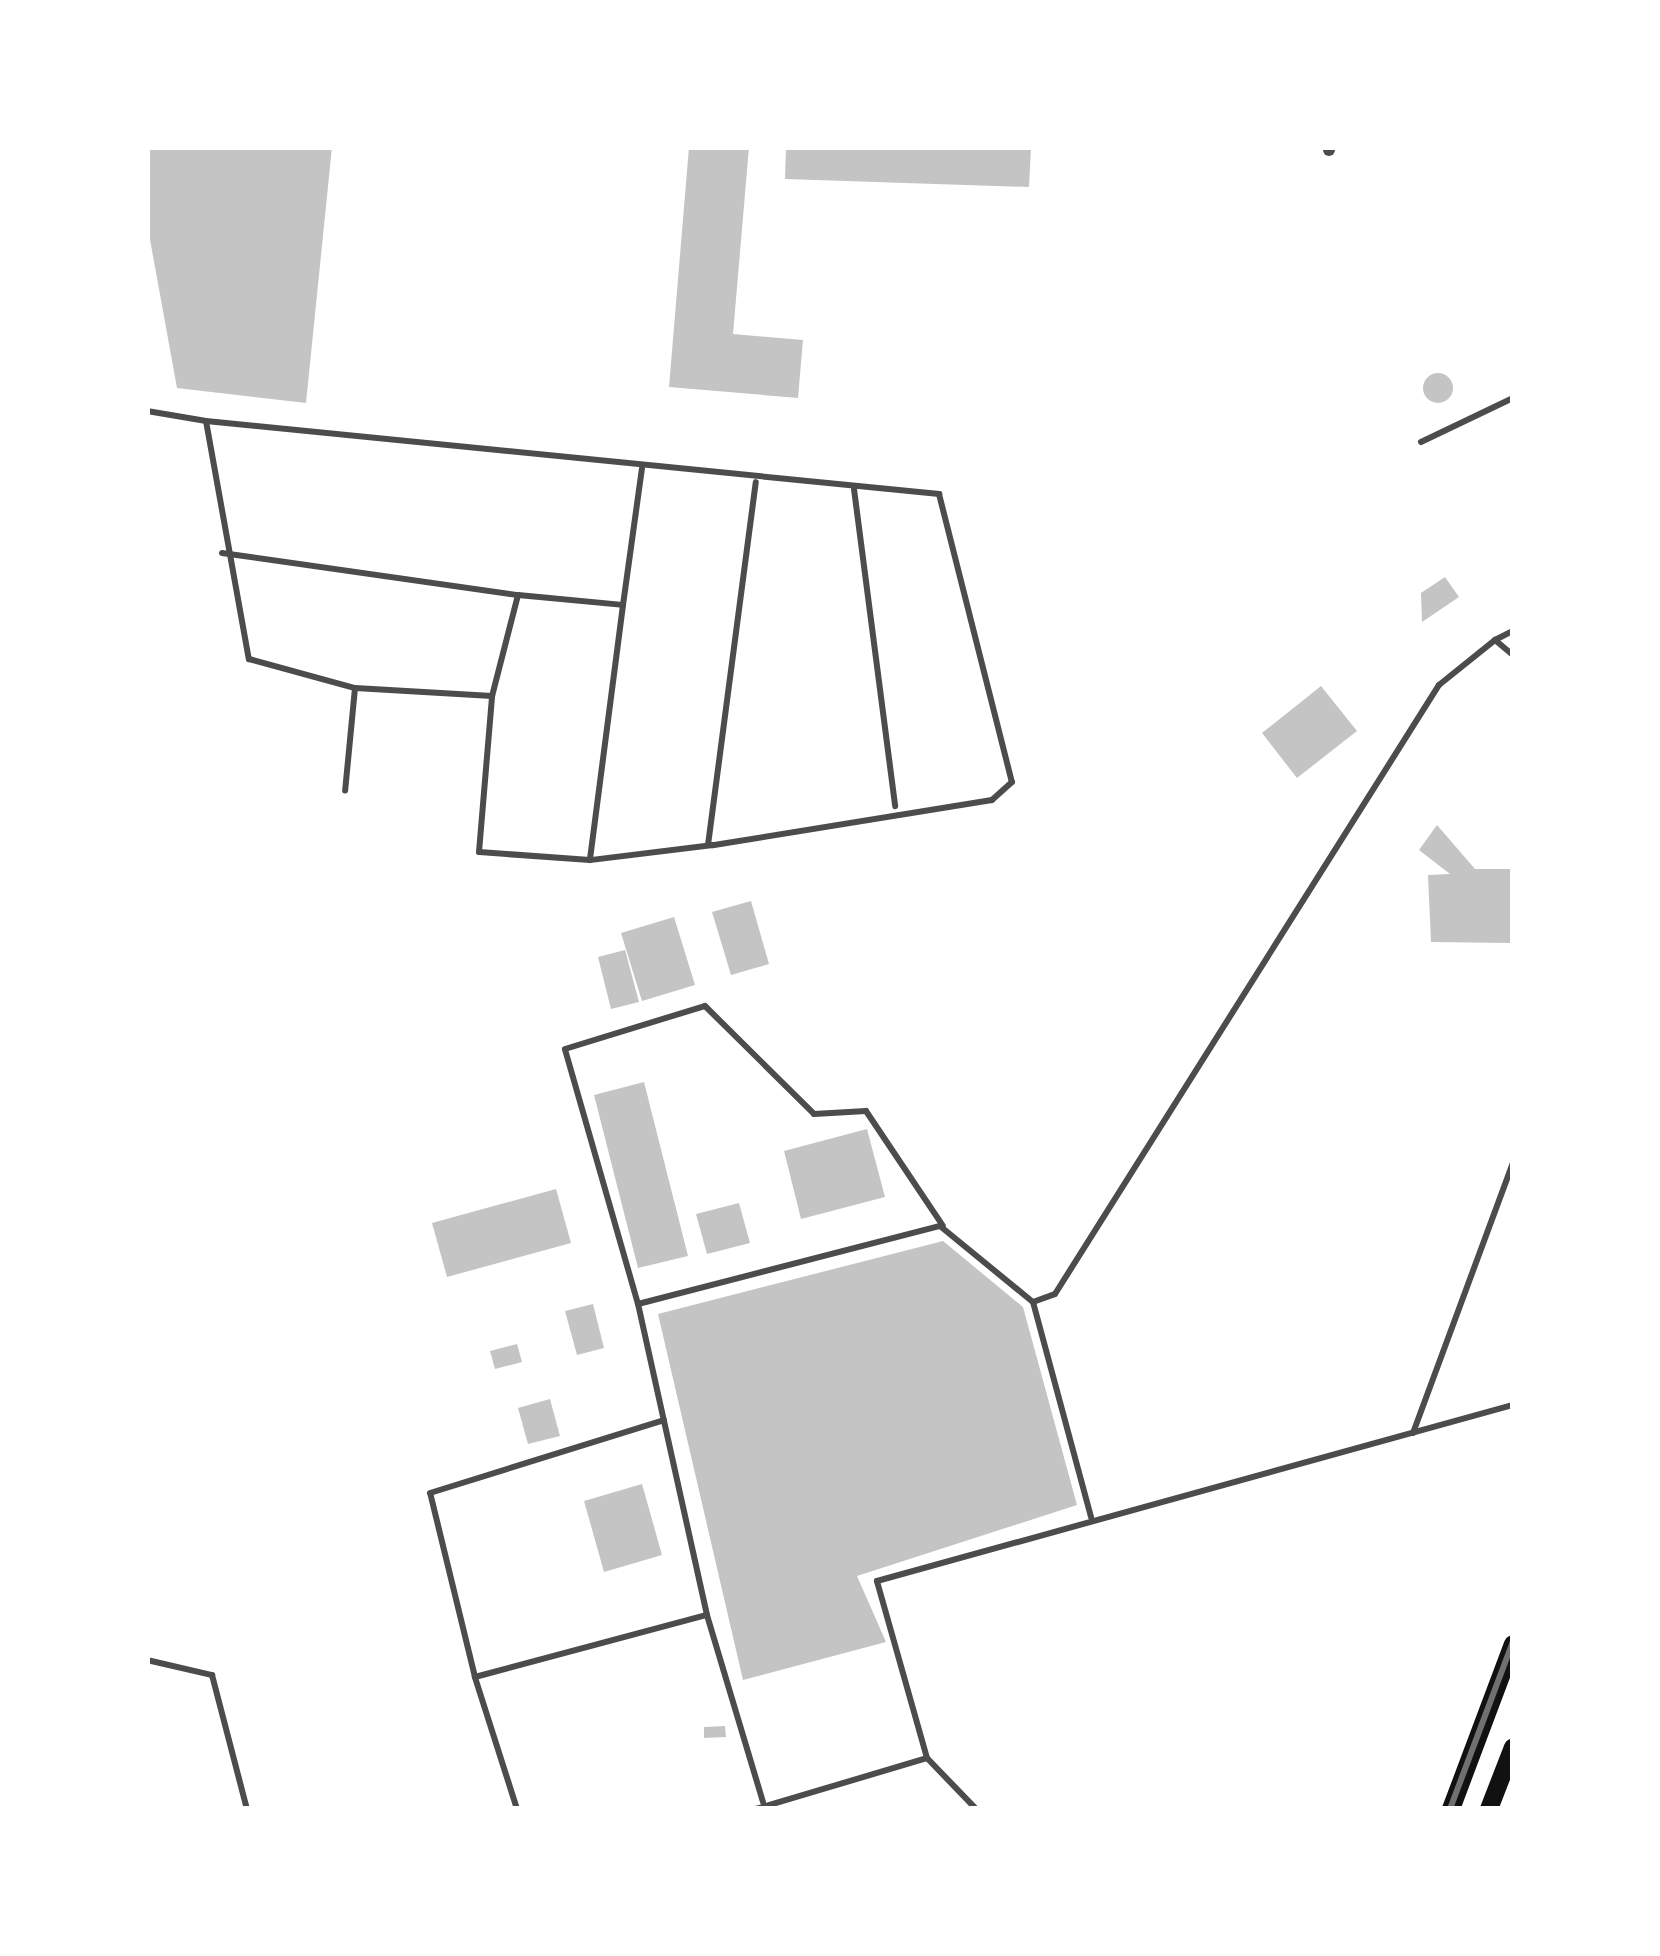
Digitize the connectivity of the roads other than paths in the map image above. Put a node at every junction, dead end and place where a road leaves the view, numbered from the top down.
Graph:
1 (1513, 398) edge
2 (147, 411) edge
3 (206, 421) junction
4 (1421, 442) dead end
5 (642, 468) junction
6 (756, 482) junction
7 (854, 489) junction
8 (222, 553) junction
9 (518, 595) junction
10 (623, 605) junction
11 (1513, 631) edge
12 (1496, 640) junction
13 (1513, 655) edge
14 (355, 688) junction
15 (492, 696) junction
16 (345, 791) dead end
17 (896, 808) junction
18 (708, 845) junction
19 (590, 860) junction
20 (1513, 1163) edge
21 (943, 1226) junction
22 (1033, 1302) junction
23 (638, 1304) junction
24 (1513, 1405) edge
25 (664, 1420) junction
26 (1413, 1432) junction
27 (1091, 1517) junction
28 (707, 1615) junction
29 (1513, 1644) edge
30 (147, 1660) edge
31 (476, 1677) junction
32 (1513, 1747) edge
33 (928, 1758) junction
34 (759, 1806) edge
35 (247, 1809) edge
36 (518, 1809) edge
37 (976, 1809) edge
38 (1451, 1809) edge
39 (1489, 1809) edge

1 - 4 lane
2 - 3 lane
3 - 5 lane
3 - 8 lane
5 - 6 lane
5 - 10 lane
6 - 7 lane
6 - 18 lane
7 - 17 lane
7 - 17 lane
8 - 9 lane
8 - 14 lane
9 - 10 lane
9 - 15 lane
10 - 19 lane
11 - 12 lane
12 - 13 lane
12 - 22 lane
14 - 15 lane
14 - 16 lane
15 - 19 lane
17 - 18 lane
18 - 19 lane
20 - 26 lane
21 - 22 lane
21 - 23 lane
21 - 23 lane
22 - 27 lane
23 - 25 lane
24 - 26 lane
25 - 28 lane
25 - 31 lane
26 - 27 lane
27 - 33 lane
28 - 31 lane
28 - 34 lane
29 - 38 highway
30 - 35 lane
31 - 36 lane
32 - 39 highway
33 - 34 lane
33 - 37 lane

